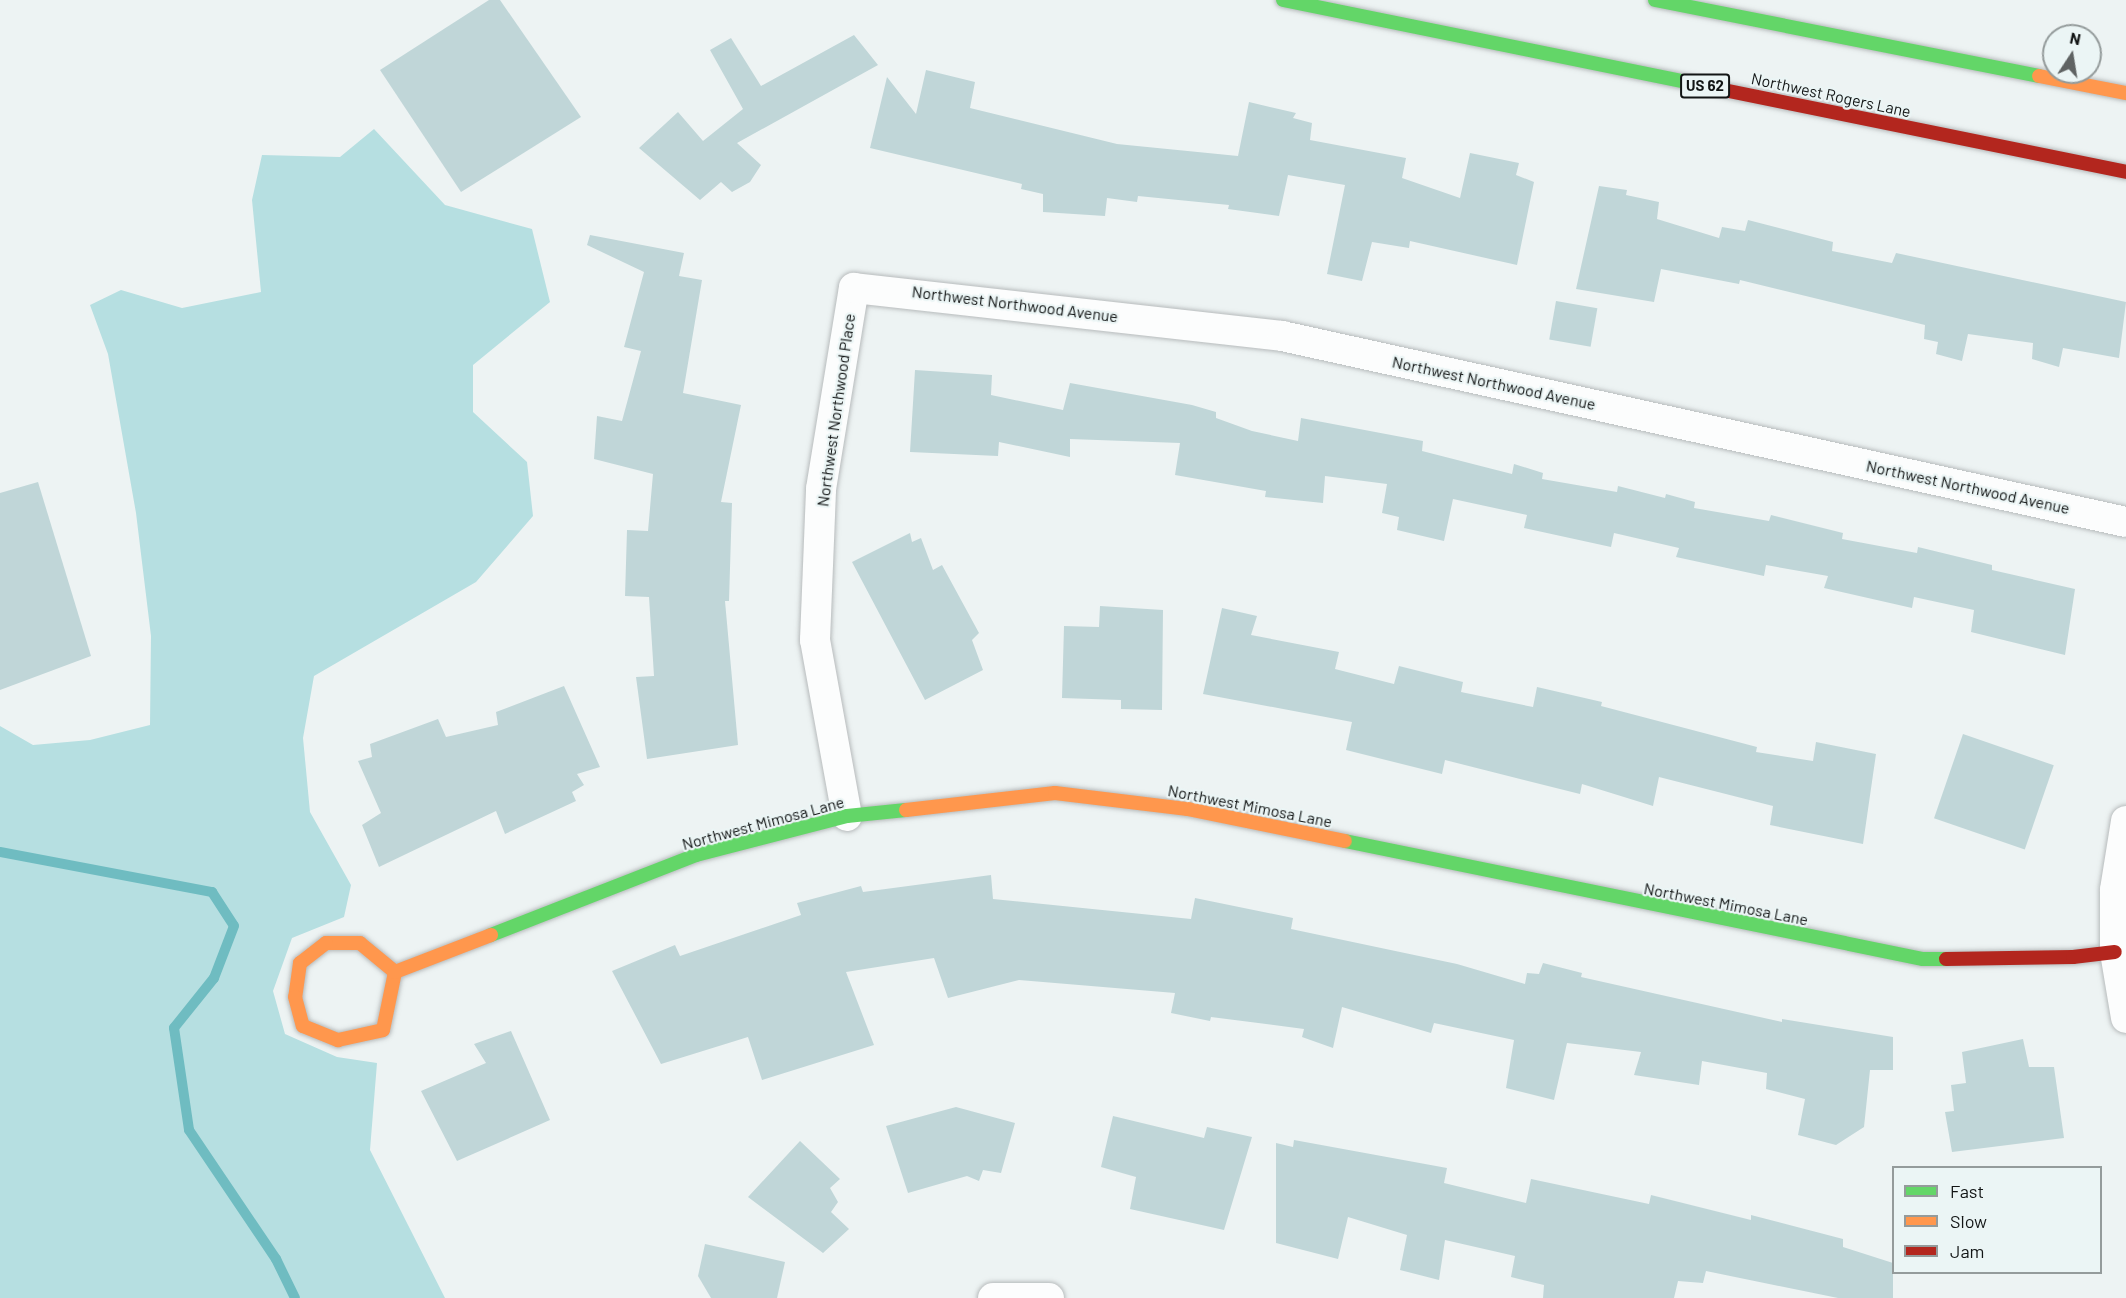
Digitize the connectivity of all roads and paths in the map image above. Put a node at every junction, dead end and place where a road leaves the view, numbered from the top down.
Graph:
1 (1283, 0) edge
2 (1655, 0) edge
3 (2126, 93) edge
4 (2126, 172) edge
5 (854, 288) joint
6 (2126, 522) edge
7 (848, 816) junction
8 (2126, 821) edge
9 (2115, 952) junction
10 (394, 972) junction
11 (2126, 1018) edge
12 (993, 1298) edge
13 (1050, 1298) edge

1 - 4 main road, Northwest Rogers Lane / US 62
2 - 3 main road
5 - 6 street, Northwest Northwood Avenue
5 - 7 street, Northwest Northwood Place
7 - 9 main road, Northwest Mimosa Lane
7 - 10 main road, Northwest Mimosa Lane
8 - 9 street
9 - 11 street
10 - 10 main road
12 - 13 street

